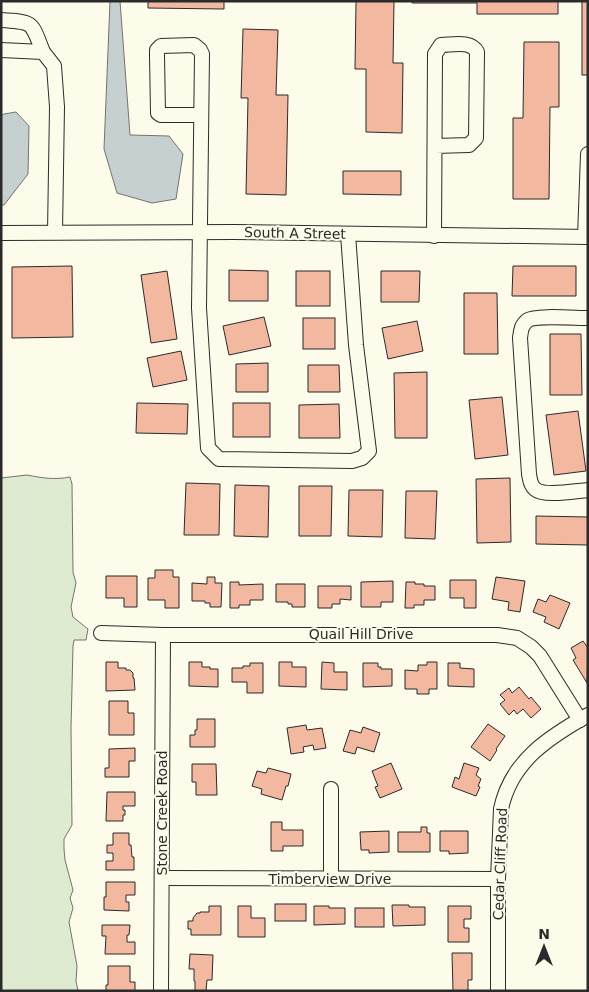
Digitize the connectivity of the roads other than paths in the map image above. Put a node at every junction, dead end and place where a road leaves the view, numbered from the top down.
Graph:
1 (1, 20) edge
2 (1, 50) edge
3 (43, 52) junction
4 (201, 115) junction
5 (434, 146) junction
6 (588, 154) edge
7 (55, 232) junction
8 (1, 233) edge
9 (200, 233) junction
10 (348, 234) junction
11 (434, 236) junction
12 (586, 238) edge
13 (588, 318) edge
14 (588, 490) edge
15 (101, 633) dead end
16 (163, 635) junction
17 (584, 718) edge
18 (331, 789) dead end
19 (162, 878) junction
20 (330, 879) junction
21 (498, 879) junction
22 (161, 991) edge
23 (498, 991) edge

1 - 3 street
2 - 3 street
3 - 7 street
4 - 4 street
4 - 9 street
5 - 5 street
5 - 11 street
6 - 12 street
7 - 8 street, South A Street
7 - 9 street, South A Street
9 - 10 street, South A Street
9 - 10 street
10 - 11 street, South A Street
11 - 12 street, South A Street
13 - 14 street
15 - 16 street, Quail Hill Drive
16 - 17 street, Quail Hill Drive
16 - 19 street, Stone Creek Road
17 - 21 street, Cedar Cliff Road
18 - 20 street
19 - 20 street, Timberview Drive
19 - 22 street, Stone Creek Road
20 - 21 street, Timberview Drive
21 - 23 street, Cedar Cliff Road

